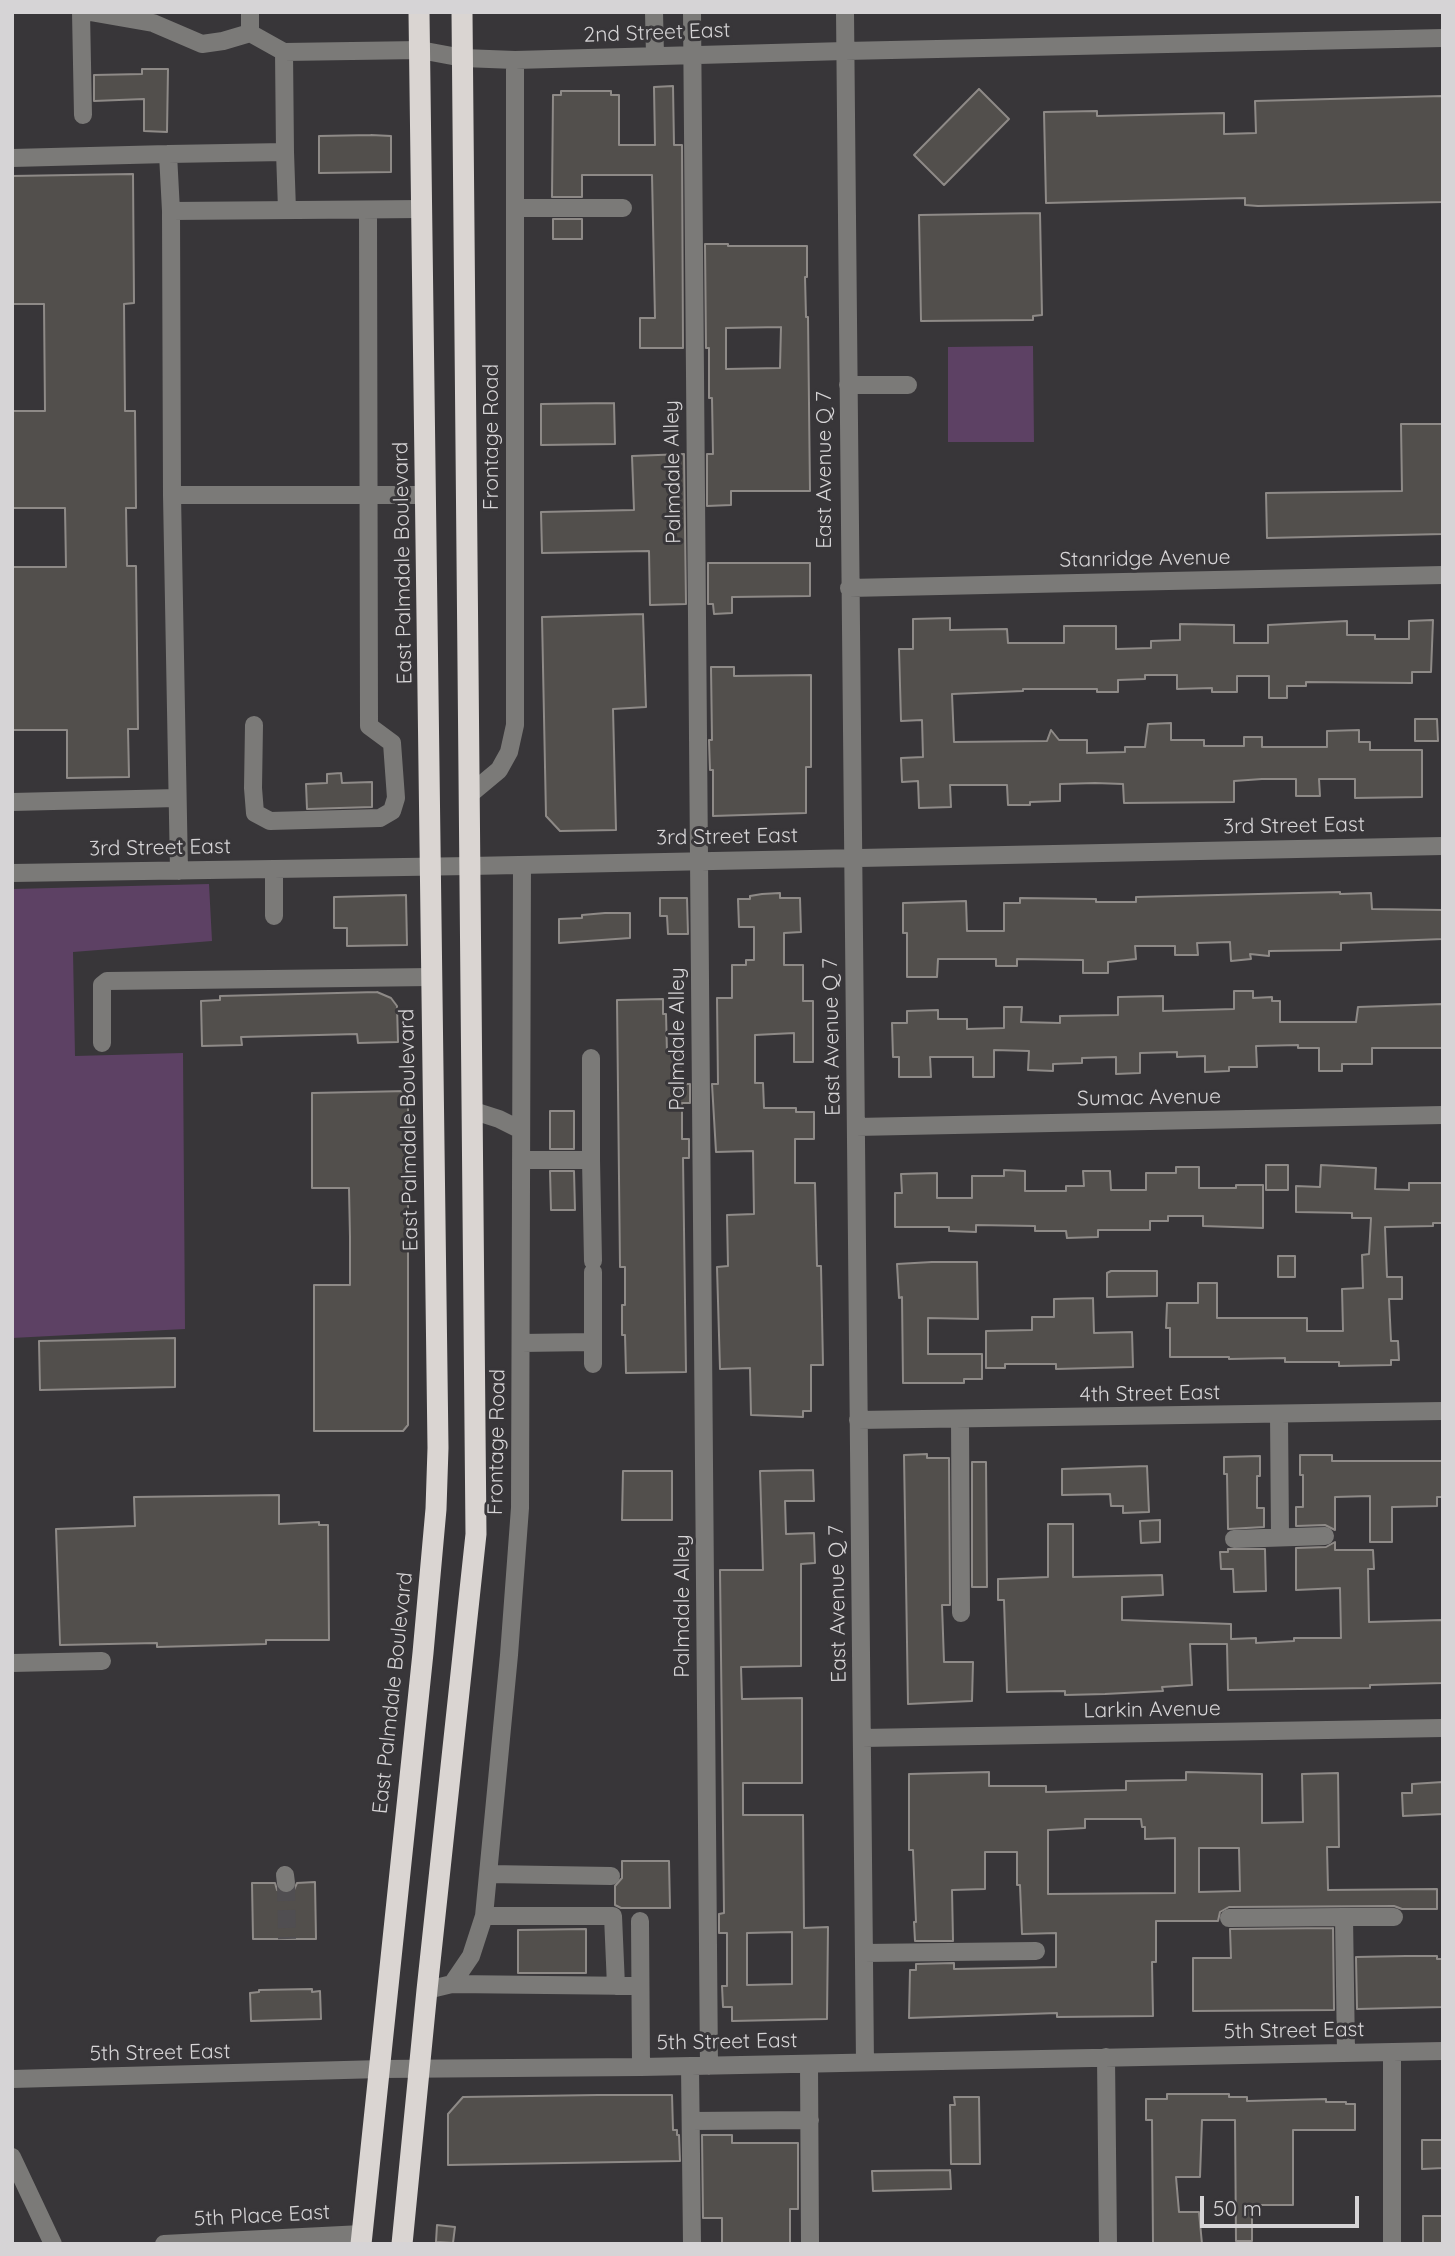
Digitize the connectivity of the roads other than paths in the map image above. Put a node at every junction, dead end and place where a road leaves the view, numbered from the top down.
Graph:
1 (81, 12) edge
2 (90, 12) edge
3 (250, 12) edge
4 (419, 12) edge
5 (462, 12) edge
6 (654, 12) edge
7 (692, 12) edge
8 (845, 12) edge
9 (250, 33) junction
10 (1443, 38) edge
11 (420, 50) junction
12 (845, 51) junction
13 (284, 52) junction
14 (692, 55) junction
15 (655, 56) junction
16 (463, 58) junction
17 (515, 61) junction
18 (83, 115) dead end
19 (285, 152) junction
20 (168, 153) junction
21 (12, 158) edge
22 (515, 208) junction
23 (623, 208) dead end
24 (422, 209) junction
25 (287, 210) junction
26 (368, 210) junction
27 (171, 211) junction
28 (848, 385) junction
29 (908, 385) dead end
30 (172, 495) junction
31 (369, 495) junction
32 (426, 495) junction
33 (1443, 575) edge
34 (849, 588) junction
35 (254, 724) dead end
36 (469, 795) junction
37 (177, 798) junction
38 (12, 802) edge
39 (1443, 846) edge
40 (852, 857) junction
41 (700, 860) junction
42 (522, 865) junction
43 (470, 866) junction
44 (431, 867) junction
45 (274, 869) junction
46 (178, 871) junction
47 (12, 873) edge
48 (274, 916) dead end
49 (432, 977) junction
50 (102, 1043) dead end
51 (591, 1058) dead end
52 (471, 1110) junction
53 (1443, 1115) edge
54 (856, 1127) junction
55 (521, 1130) junction
56 (521, 1160) junction
57 (591, 1160) junction
58 (593, 1342) junction
59 (521, 1343) junction
60 (593, 1364) dead end
61 (1443, 1411) edge
62 (1279, 1415) junction
63 (960, 1419) junction
64 (858, 1420) junction
65 (1280, 1536) junction
66 (1325, 1536) dead end
67 (1234, 1539) dead end
68 (961, 1614) dead end
69 (102, 1661) dead end
70 (12, 1663) edge
71 (1443, 1728) edge
72 (862, 1738) junction
73 (489, 1874) junction
74 (611, 1876) dead end
75 (484, 1916) junction
76 (1344, 1917) junction
77 (1394, 1917) dead end
78 (1229, 1918) dead end
79 (640, 1921) dead end
80 (1036, 1951) dead end
81 (864, 1953) junction
82 (452, 1984) junction
83 (615, 1986) junction
84 (640, 1986) junction
85 (427, 1990) junction
86 (1443, 2051) edge
87 (1392, 2052) junction
88 (1346, 2053) junction
89 (1106, 2057) junction
90 (865, 2061) junction
91 (809, 2064) junction
92 (690, 2066) junction
93 (709, 2066) junction
94 (641, 2067) junction
95 (419, 2068) junction
96 (381, 2069) junction
97 (12, 2079) edge
98 (691, 2120) junction
99 (810, 2120) junction
100 (12, 2157) edge
101 (362, 2239) edge
102 (263, 2241) edge
103 (53, 2244) edge
104 (164, 2244) edge
105 (402, 2244) edge
106 (692, 2244) edge
107 (810, 2244) edge
108 (1108, 2244) edge
109 (1392, 2244) edge

1 - 18 street
2 - 9 street
3 - 9 street
4 - 11 highway, East Palmdale Boulevard
5 - 16 highway
6 - 15 street
7 - 14 street, Palmdale Alley
8 - 12 street, East Avenue Q 7
9 - 13 street
10 - 12 street, 2nd Street East
11 - 13 street, 2nd Street East
11 - 16 street, 2nd Street East
11 - 24 highway, East Palmdale Boulevard
12 - 14 street, 2nd Street East
12 - 28 street, East Avenue Q 7
13 - 19 street
14 - 15 street, 2nd Street East
14 - 41 street, Palmdale Alley
15 - 17 street, 2nd Street East
16 - 17 street, 2nd Street East
16 - 36 highway
17 - 22 street, Frontage Road
19 - 20 street
19 - 25 street
20 - 21 street
20 - 27 street
22 - 23 street
22 - 36 street, Frontage Road
24 - 26 street
24 - 32 highway, East Palmdale Boulevard
25 - 26 street
25 - 27 street
26 - 31 street
27 - 30 street
28 - 29 street
28 - 34 street, East Avenue Q 7
30 - 31 street
30 - 37 street
31 - 32 street
31 - 35 street
32 - 44 highway, East Palmdale Boulevard
33 - 34 street, Stanridge Avenue
34 - 40 street, East Avenue Q 7
36 - 43 highway
37 - 38 street
37 - 46 street
39 - 40 street, 3rd Street East
40 - 41 street, 3rd Street East
40 - 54 street, East Avenue Q 7
41 - 42 street, 3rd Street East
41 - 93 street, Palmdale Alley
42 - 43 street, 3rd Street East
42 - 55 street, Frontage Road
43 - 44 street, 3rd Street East
43 - 52 highway
44 - 45 street, 3rd Street East
44 - 49 highway, East Palmdale Boulevard
45 - 46 street, 3rd Street East
45 - 48 street
46 - 47 street, 3rd Street East
49 - 50 street
49 - 96 highway, East Palmdale Boulevard
51 - 57 street
52 - 55 street
52 - 85 highway
53 - 54 street, Sumac Avenue
54 - 64 street, East Avenue Q 7
55 - 56 street, Frontage Road
56 - 57 street
56 - 59 street, Frontage Road
57 - 58 street
58 - 59 street
58 - 60 street
59 - 73 street, Frontage Road
61 - 62 street, 4th Street East
62 - 63 street, 4th Street East
62 - 65 street
63 - 64 street, 4th Street East
63 - 68 street
64 - 72 street, East Avenue Q 7
65 - 66 street
65 - 67 street
69 - 70 street
71 - 72 street, Larkin Avenue
72 - 81 street, East Avenue Q 7
73 - 74 street
73 - 75 street, Frontage Road
75 - 82 street, Frontage Road
75 - 83 street
76 - 77 street
76 - 78 street
76 - 88 street
79 - 84 street
80 - 81 street
81 - 90 street, East Avenue Q 7
82 - 83 street
82 - 85 street
83 - 84 street
84 - 94 street
85 - 95 highway
86 - 87 street, 5th Street East
87 - 88 street, 5th Street East
87 - 109 street
88 - 89 street, 5th Street East
89 - 90 street, 5th Street East
89 - 108 street
90 - 91 street, 5th Street East
91 - 93 street, 5th Street East
91 - 99 street
92 - 93 street, 5th Street East
92 - 94 street, 5th Street East
92 - 98 street
94 - 95 street, 5th Street East
95 - 96 street, 5th Street East
95 - 105 highway
96 - 97 street, 5th Street East
96 - 101 highway, East Palmdale Boulevard
98 - 99 street
98 - 106 street
99 - 107 street
100 - 103 street
101 - 102 street, 5th Place East
102 - 104 street, 5th Place East

